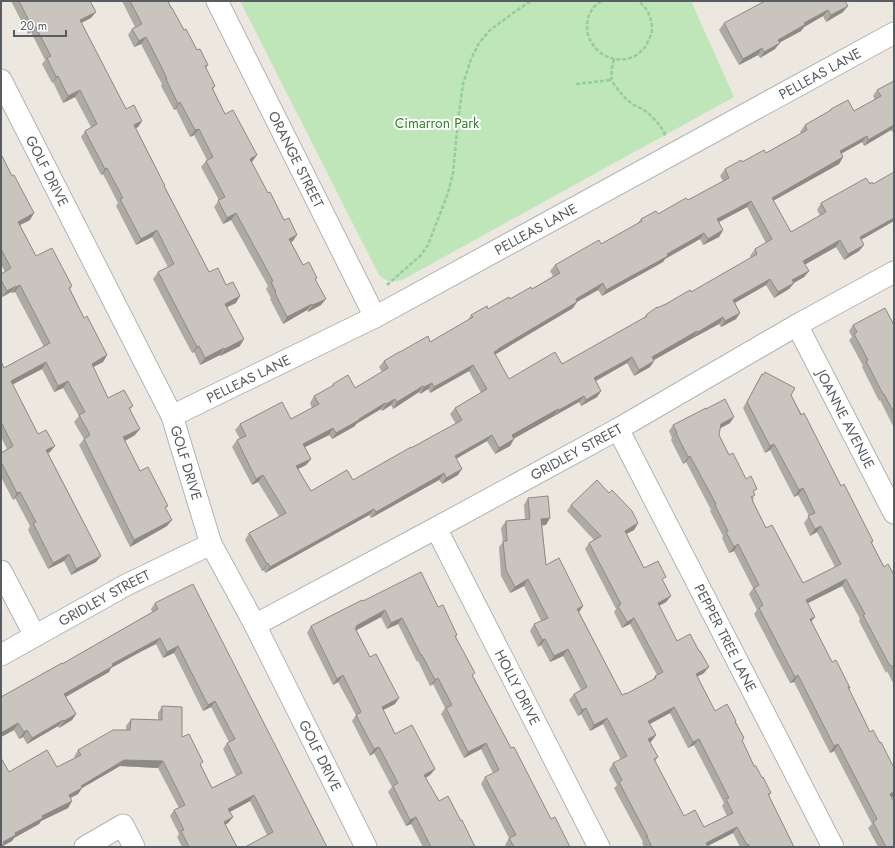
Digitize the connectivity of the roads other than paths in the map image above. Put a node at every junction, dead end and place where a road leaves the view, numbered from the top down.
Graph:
1 (217, 1) edge
2 (894, 33) edge
3 (1, 80) edge
4 (894, 272) edge
5 (375, 317) junction
6 (798, 325) junction
7 (172, 416) junction
8 (618, 429) junction
9 (894, 513) edge
10 (436, 528) junction
11 (210, 544) junction
12 (1, 571) edge
13 (255, 625) junction
14 (35, 636) junction
15 (1, 655) edge
16 (84, 847) edge
17 (134, 847) edge
18 (366, 847) edge
19 (599, 847) edge
20 (832, 847) edge

1 - 5 street, ORANGE STREET
2 - 5 street, PELLEAS LANE
3 - 7 street, GOLF DRIVE
4 - 6 street, GRIDLEY STREET
5 - 7 street, PELLEAS LANE
6 - 8 street, GRIDLEY STREET
6 - 9 street, JOANNE AVENUE
7 - 11 street, GOLF DRIVE
8 - 10 street, GRIDLEY STREET
8 - 20 street, PEPPER TREE LANE
10 - 13 street, GRIDLEY STREET
10 - 19 street, HOLLY DRIVE
11 - 13 street, GOLF DRIVE
11 - 14 street, GRIDLEY STREET
12 - 14 street
13 - 18 street, GOLF DRIVE
14 - 15 street, GRIDLEY STREET
16 - 17 street

